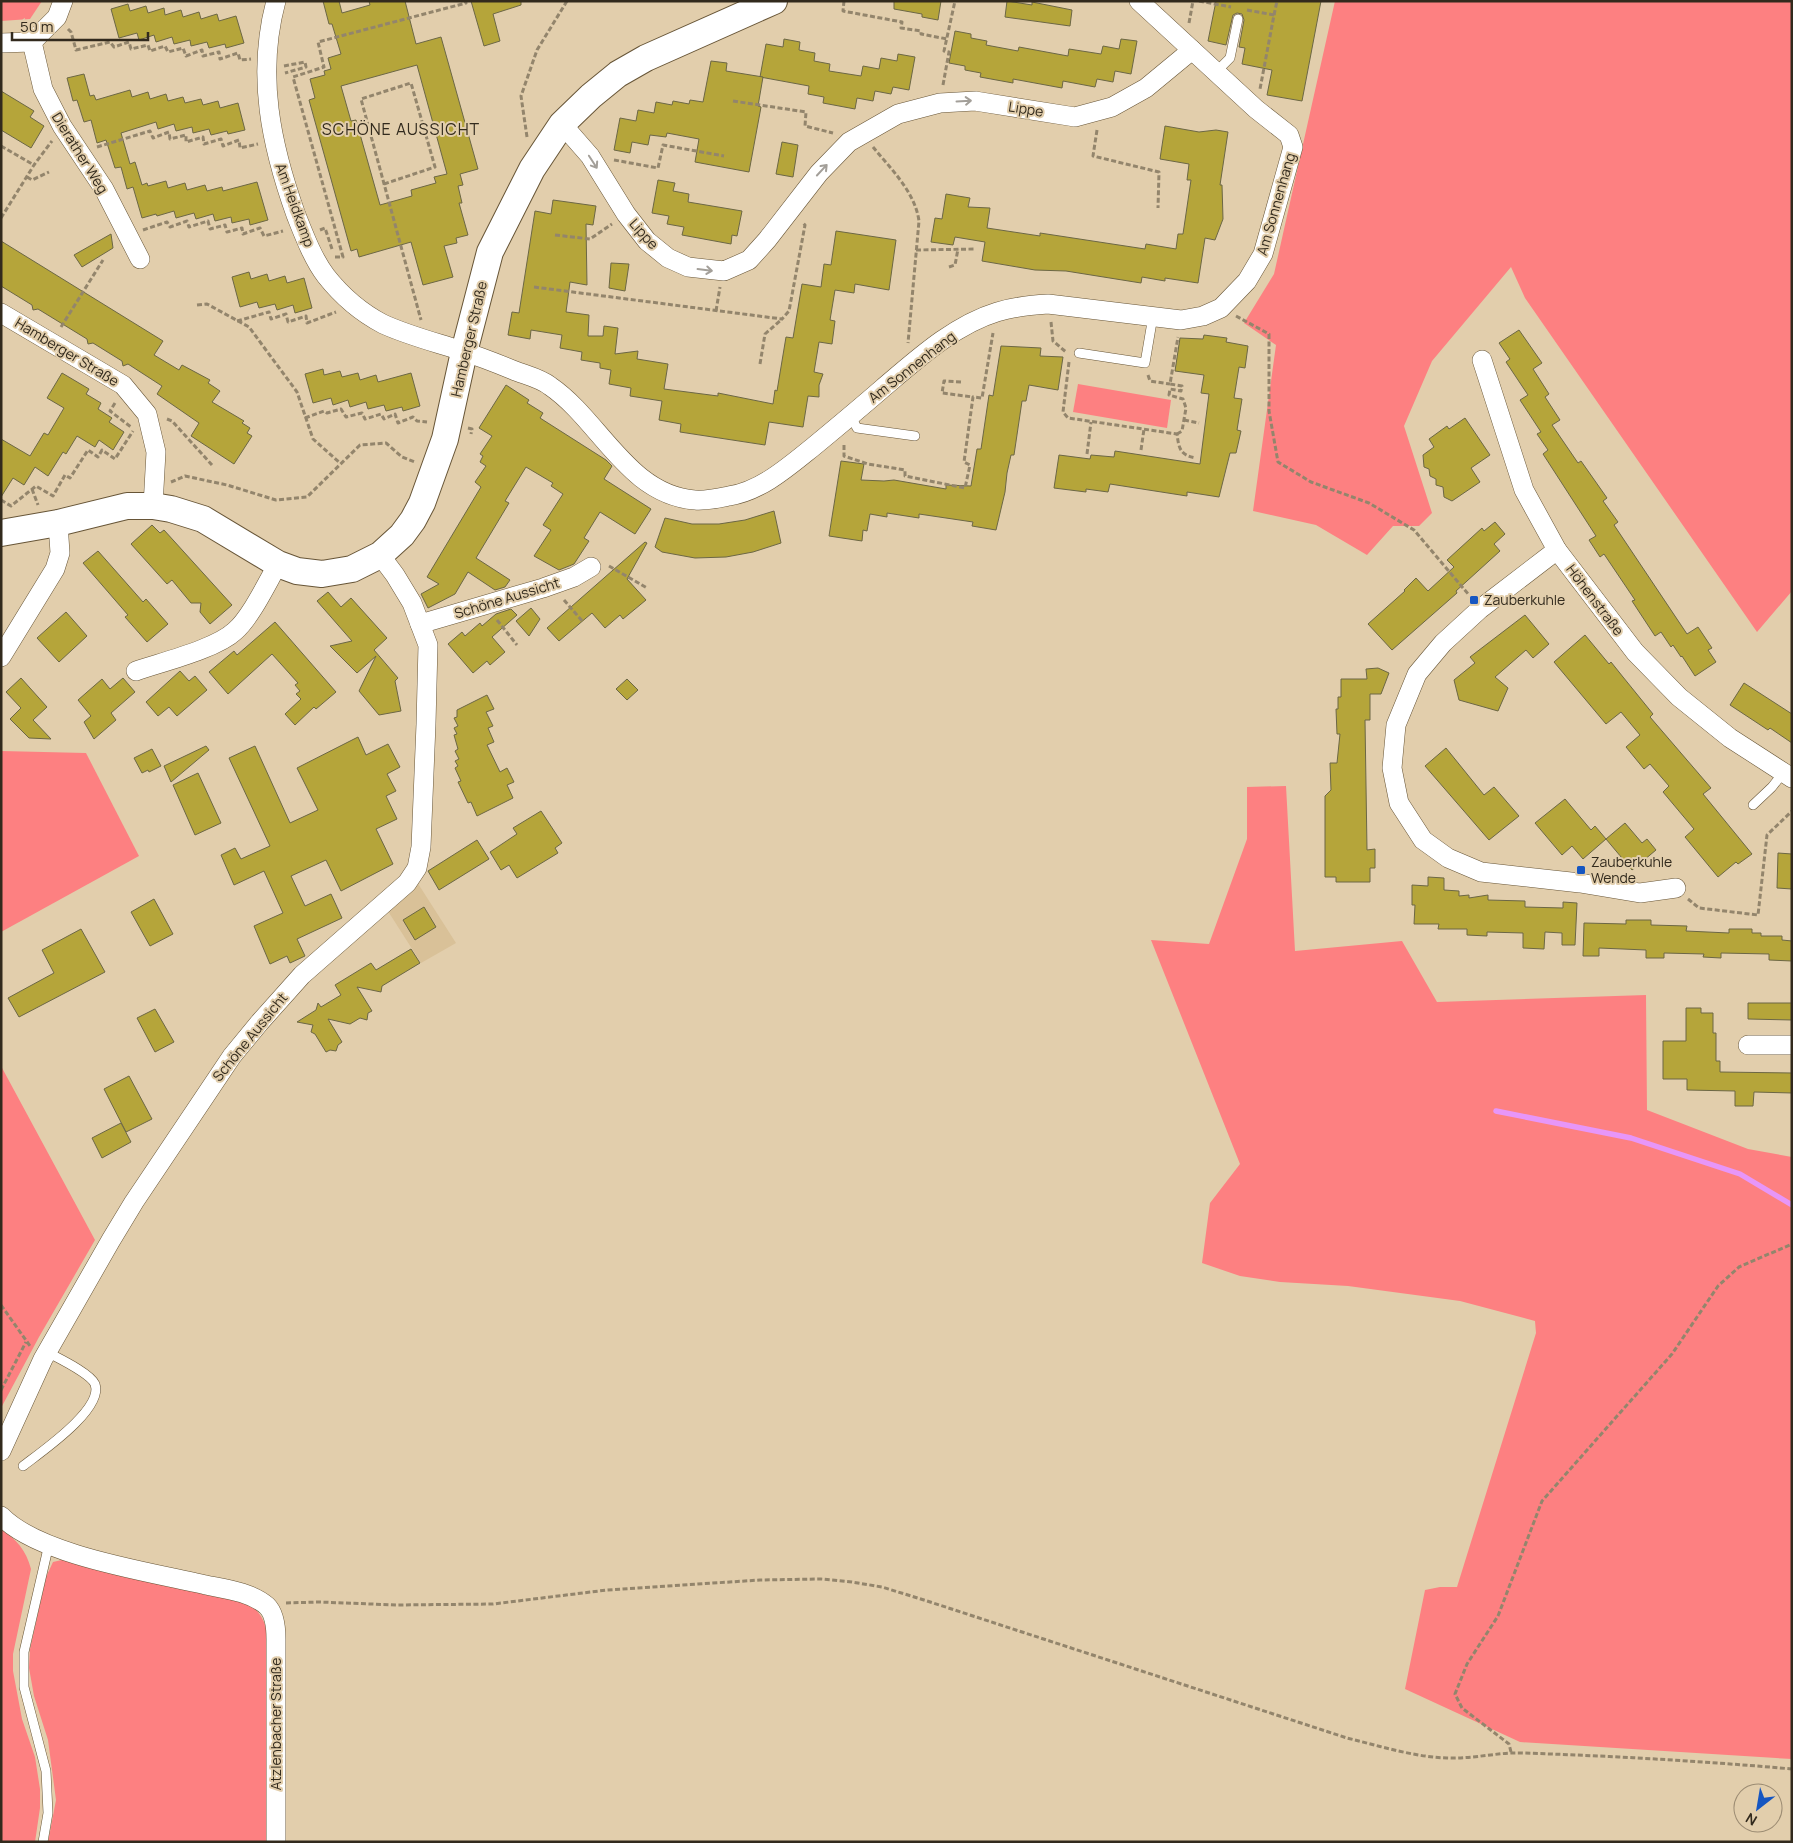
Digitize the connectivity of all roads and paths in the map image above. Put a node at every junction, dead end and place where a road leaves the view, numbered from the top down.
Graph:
1 (276, 1) edge
2 (465, 1) edge
3 (567, 1) edge
4 (844, 1) edge
5 (954, 1) edge
6 (1140, 1) edge
7 (1199, 1) edge
8 (1277, 1) edge
9 (765, 3) edge
10 (1234, 8) dead end
11 (60, 9) edge
12 (1244, 10) dead end
13 (1274, 15) junction
14 (1238, 19) dead end
15 (946, 38) junction
16 (32, 42) junction
17 (1, 43) edge
18 (1192, 50) junction
19 (267, 64) junction
20 (1216, 72) junction
21 (293, 77) junction
22 (733, 101) dead end
23 (940, 102) junction
24 (1256, 109) junction
25 (1101, 110) junction
26 (562, 124) junction
27 (62, 126) junction
28 (856, 138) junction
29 (273, 141) junction
30 (1, 146) edge
31 (80, 152) junction
32 (590, 156) junction
33 (724, 156) dead end
34 (34, 166) junction
35 (532, 170) junction
36 (49, 172) dead end
37 (27, 177) junction
38 (384, 184) junction
39 (1158, 208) dead end
40 (789, 210) junction
41 (626, 214) junction
42 (1, 218) edge
43 (300, 226) junction
44 (128, 234) junction
45 (555, 235) dead end
46 (328, 237) dead end
47 (958, 249) junction
48 (976, 249) dead end
49 (916, 250) junction
50 (140, 259) dead end
51 (103, 260) dead end
52 (949, 267) dead end
53 (724, 271) junction
54 (534, 286) dead end
55 (350, 301) junction
56 (1048, 304) junction
57 (197, 305) dead end
58 (1221, 308) junction
59 (716, 312) junction
60 (996, 312) junction
61 (1, 313) edge
62 (1153, 316) junction
63 (782, 320) junction
64 (1181, 320) junction
65 (236, 321) junction
66 (426, 340) junction
67 (52, 343) junction
68 (464, 352) junction
69 (1079, 353) dead end
70 (1482, 360) dead end
71 (760, 364) dead end
72 (1145, 364) junction
73 (906, 369) junction
74 (961, 382) dead end
75 (1170, 384) junction
76 (125, 388) junction
77 (973, 397) junction
78 (145, 411) junction
79 (305, 418) junction
80 (848, 418) junction
81 (1184, 420) junction
82 (1091, 422) junction
83 (1198, 422) dead end
84 (449, 424) junction
85 (1144, 429) junction
86 (1177, 434) junction
87 (916, 436) dead end
88 (1141, 450) dead end
89 (1087, 454) dead end
90 (1196, 458) dead end
91 (340, 463) junction
92 (212, 464) dead end
93 (435, 469) junction
94 (154, 497) junction
95 (1, 500) edge
96 (58, 523) junction
97 (1, 533) edge
98 (1557, 550) junction
99 (380, 555) junction
100 (278, 564) junction
101 (591, 567) joint
102 (551, 585) junction
103 (647, 588) dead end
104 (484, 606) junction
105 (1480, 609) junction
106 (583, 622) dead end
107 (420, 624) junction
108 (517, 644) dead end
109 (1, 657) edge
110 (136, 671) dead end
111 (1787, 776) edge
112 (1753, 805) dead end
113 (1792, 811) edge
114 (1676, 888) joint
115 (1748, 1045) dead end
116 (1792, 1045) edge
117 (1792, 1244) edge
118 (1, 1305) edge
119 (26, 1342) junction
120 (45, 1355) junction
121 (1, 1390) edge
122 (1, 1451) edge
123 (24, 1466) dead end
124 (1, 1516) edge
125 (49, 1544) junction
126 (268, 1608) junction
127 (1511, 1752) junction
128 (1792, 1769) edge
129 (43, 1842) edge
130 (276, 1842) edge

1 - 19 street, Am Heidkamp
2 - 21 path
3 - 35 path
4 - 15 path
5 - 15 path
6 - 18 street, Am Sonnenhang
7 - 10 path
8 - 13 path
9 - 26 street, Hamberger Straße
11 - 16 street
11 - 19 path
12 - 13 path
13 - 24 path
14 - 20 lane
15 - 23 path
16 - 17 street
16 - 27 street, Dierather Weg
18 - 20 street, Am Sonnenhang
18 - 25 street, Lippe
19 - 21 path
19 - 29 street, Am Heidkamp
20 - 24 street, Am Sonnenhang
21 - 46 path
22 - 28 path
23 -> 25 street, Lippe
23 - 28 street, Lippe
24 - 58 street, Am Sonnenhang
25 - 39 path
26 - 32 street, Lippe
26 - 35 street, Hamberger Straße
27 - 31 street, Dierather Weg
27 - 34 path
40 -> 28 street, Lippe
28 - 49 path
29 - 31 path
29 - 43 street, Am Heidkamp
30 - 34 path
31 - 44 street, Dierather Weg
32 - 33 path
32 -> 41 street, Lippe
34 - 37 path
35 - 68 street, Hamberger Straße
36 - 37 path
37 - 42 path
38 - 38 path
38 - 66 path
40 - 53 street, Lippe
40 - 63 path
41 - 45 path
41 -> 53 street, Lippe
43 - 44 path
43 - 55 street, Am Heidkamp
44 - 50 street, Dierather Weg
47 - 48 path
47 - 49 path
47 - 52 path
49 - 73 path
51 - 67 path
53 - 59 path
54 - 59 path
55 - 65 path
55 - 66 street, Am Heidkamp
56 - 60 street, Am Sonnenhang
56 - 62 street, Am Sonnenhang
56 - 82 path
57 - 65 path
58 - 64 street, Am Sonnenhang
58 - 105 path
59 - 63 path
60 - 73 street, Am Sonnenhang
60 - 77 path
61 - 67 street, Hamberger Straße
62 - 64 street, Am Sonnenhang
62 - 72 lane
63 - 71 path
64 - 75 path
65 - 79 path
66 - 68 street, Am Heidkamp
67 - 76 street, Hamberger Straße
68 - 80 street, Am Sonnenhang
68 - 84 street, Hamberger Straße
69 - 72 lane
70 - 98 street, Höhenstraße
72 - 75 path
73 - 80 street, Am Sonnenhang
74 - 77 path
75 - 81 path
76 - 78 street, Hamberger Straße
76 - 95 path
77 - 80 path
78 - 92 path
78 - 94 street, Hamberger Straße
79 - 84 path
79 - 91 path
80 - 87 lane
81 - 83 path
81 - 86 path
82 - 85 path
82 - 89 path
84 - 93 street, Hamberger Straße
85 - 86 path
85 - 88 path
86 - 90 path
91 - 93 path
91 - 94 path
93 - 99 street, Hamberger Straße
94 - 96 street, Hamberger Straße
94 - 100 street, Hamberger Straße
96 - 97 street, Hamberger Straße
96 - 109 street
98 - 105 street
98 - 111 street, Höhenstraße
99 - 100 street, Hamberger Straße
99 - 107 street, Schöne Aussicht
100 - 110 street
101 - 102 street, Schöne Aussicht
101 - 103 path
102 - 104 street, Schöne Aussicht
102 - 106 path
104 - 107 street, Schöne Aussicht
104 - 108 path
105 - 114 street
107 - 120 street, Schöne Aussicht
111 - 112 lane
113 - 114 path
115 - 116 street
117 - 127 path
118 - 119 path
119 - 120 path
119 - 121 path
120 - 122 street, Schöne Aussicht
120 - 123 lane
124 - 125 street
125 - 126 street
125 - 129 lane
126 - 127 path
126 - 130 street, Atzlenbacher Straße
127 - 128 path

